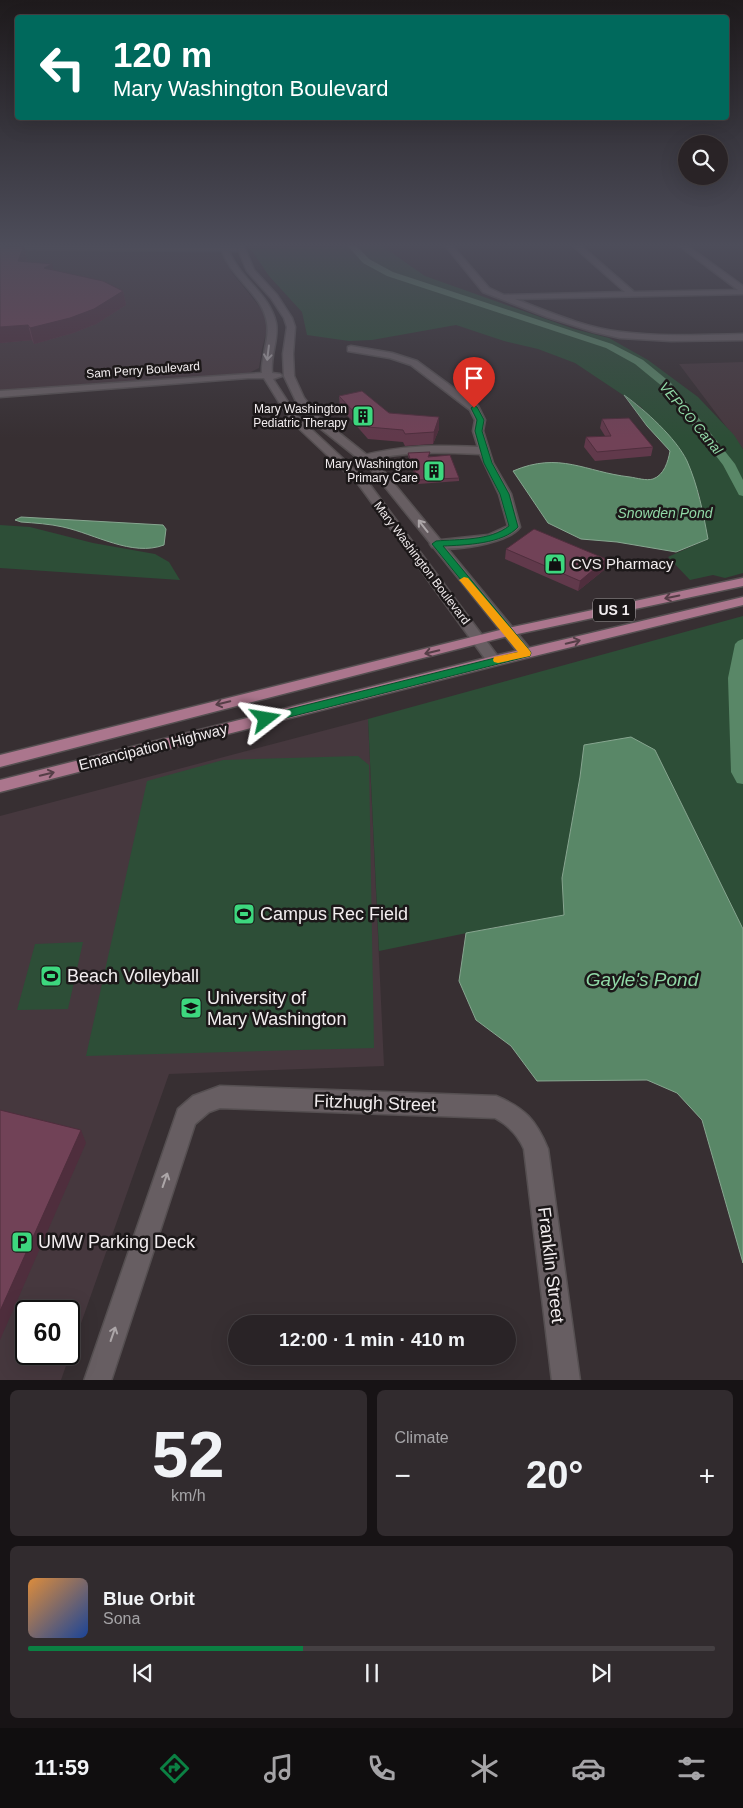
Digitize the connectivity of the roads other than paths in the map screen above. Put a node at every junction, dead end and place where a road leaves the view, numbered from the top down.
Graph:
1 (264, 308) edge
2 (282, 308) edge
3 (532, 308) edge
4 (743, 337) edge
5 (351, 349) dead end
6 (289, 376) junction
7 (270, 381) junction
8 (0, 394) edge
9 (0, 402) edge
10 (484, 451) junction
11 (364, 458) junction
12 (436, 544) junction
13 (743, 582) edge
14 (743, 601) edge
15 (508, 632) junction
16 (479, 640) junction
17 (526, 653) junction
18 (494, 661) junction
19 (0, 761) edge
20 (0, 786) edge
21 (536, 1149) joint
22 (97, 1380) edge
23 (566, 1380) edge

1 -> 7 street
2 - 6 street, Mary Washington Boulevard
3 - 4 street
5 - 10 street
6 - 7 street, Sam Perry Boulevard
6 - 11 street, Mary Washington Boulevard
7 - 8 street, Sam Perry Boulevard
7 - 9 street, Sam Perry Boulevard
7 - 16 street, Mary Washington Boulevard
10 - 11 street
10 - 12 street
12 -> 11 street, Mary Washington Boulevard
12 - 15 street, Mary Washington Boulevard
13 -> 15 main road, Emancipation Highway / US 1
17 -> 14 main road, Emancipation Highway / US 1
15 - 16 main road, Emancipation Highway / US 1
15 - 17 street, Mary Washington Boulevard
16 - 18 street, Mary Washington Boulevard
16 -> 19 main road, Emancipation Highway / US 1
17 - 18 main road, Emancipation Highway / US 1
20 -> 18 main road, Emancipation Highway / US 1
22 -> 21 street, Fitzhugh Street
21 - 23 street, Franklin Street

